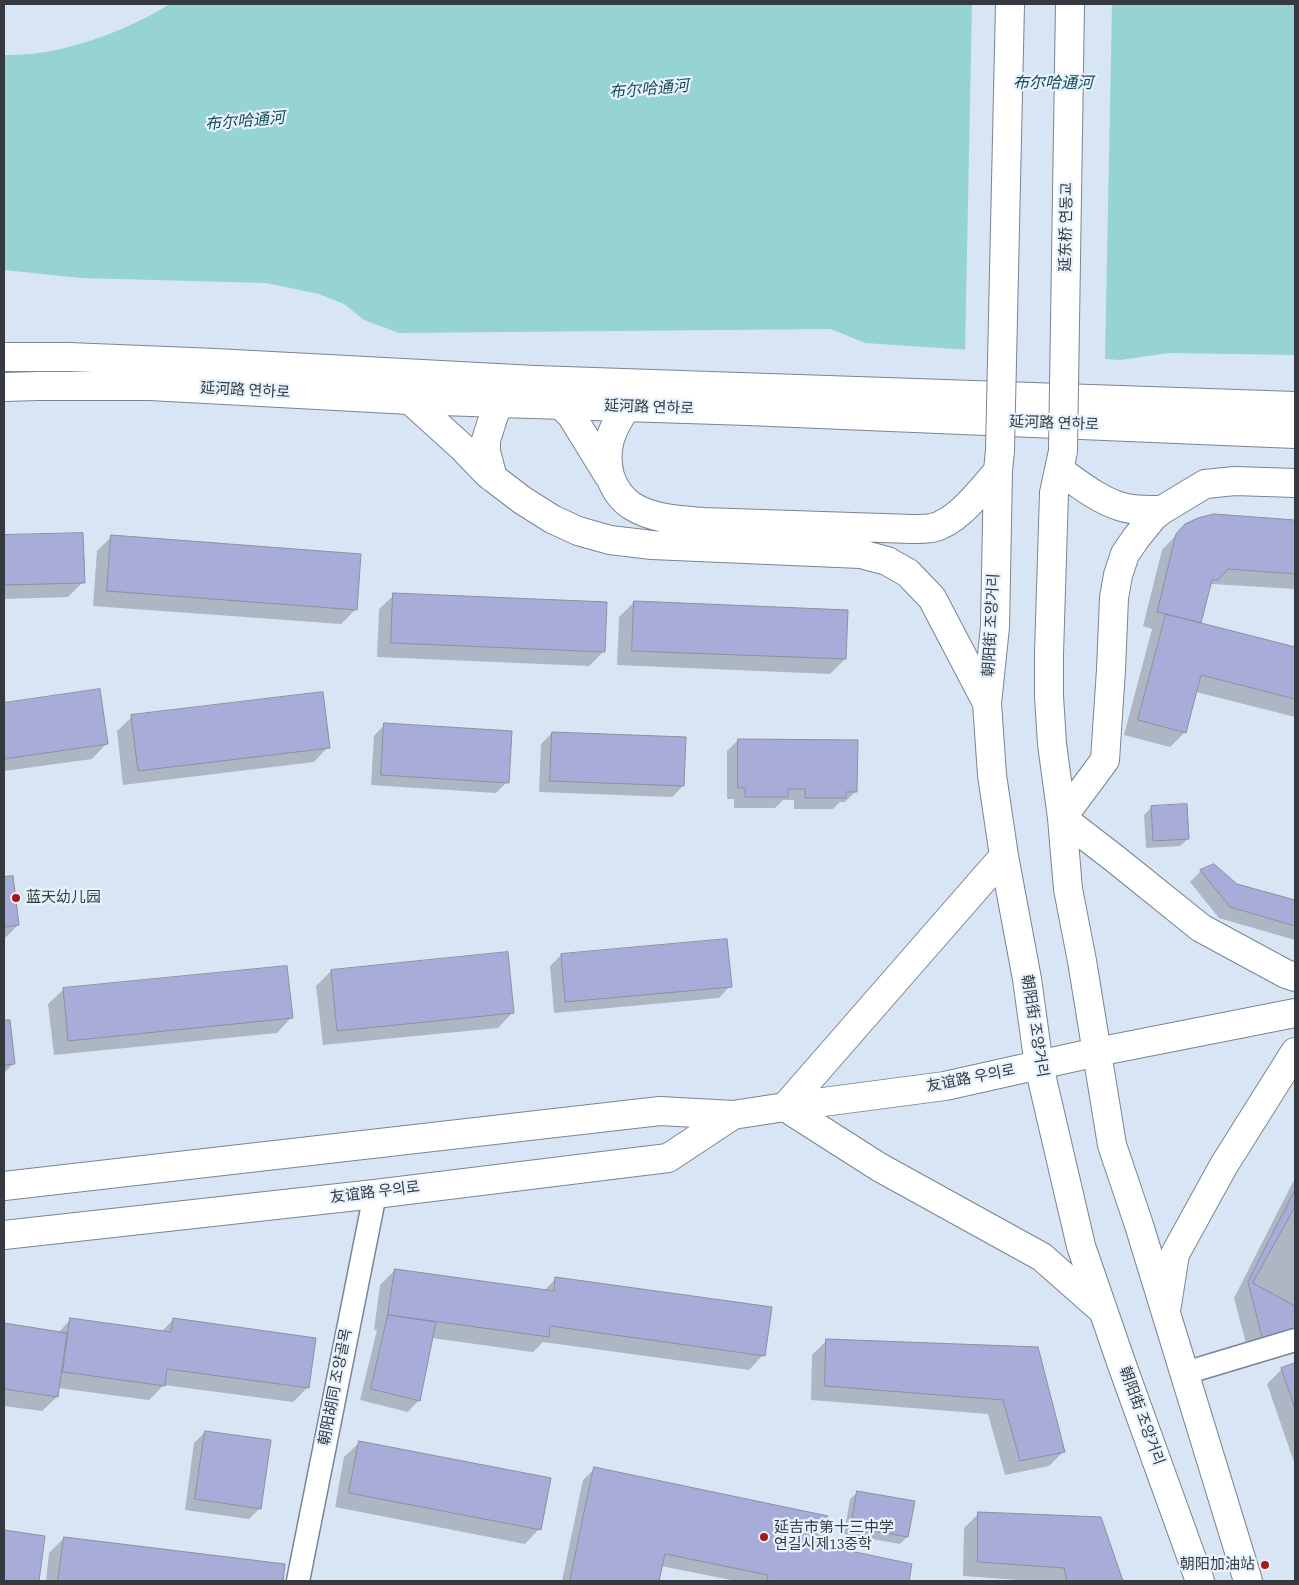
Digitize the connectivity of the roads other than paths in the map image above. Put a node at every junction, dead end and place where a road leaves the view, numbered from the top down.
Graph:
1 (1010, 4) edge
2 (1070, 4) edge
3 (4, 357) edge
4 (535, 380) junction
5 (4, 388) edge
6 (410, 400) junction
7 (502, 403) junction
8 (561, 405) junction
9 (1295, 406) edge
10 (627, 407) junction
11 (1295, 434) edge
12 (999, 460) junction
13 (1061, 460) junction
14 (493, 478) junction
15 (612, 483) junction
16 (1295, 483) edge
17 (1162, 510) junction
18 (987, 703) junction
19 (1062, 818) junction
20 (1004, 856) junction
21 (1295, 977) edge
22 (1295, 1013) edge
23 (1097, 1052) junction
24 (1295, 1052) edge
25 (1039, 1066) junction
26 (785, 1107) junction
27 (733, 1115) junction
28 (4, 1186) edge
29 (374, 1194) junction
30 (4, 1234) edge
31 (1104, 1311) junction
32 (1166, 1311) junction
33 (1295, 1340) edge
34 (1185, 1373) junction
35 (298, 1581) edge
36 (1200, 1581) edge
37 (1248, 1581) edge

1 - 12 main road, bridge
2 - 13 main road, 延东桥 연동교, bridge
3 - 4 main road, 延河路 연하로
4 - 7 main road
4 - 8 main road
4 - 9 main road, 延河路 연하로
5 - 6 main road, 延河路 연하로
6 - 7 main road, 延河路 연하로
6 - 14 main road
7 - 8 main road, 延河路 연하로
7 - 14 main road
8 - 10 main road, 延河路 연하로
8 - 15 main road
10 - 11 main road, 延河路 연하로
10 - 15 main road
12 - 15 main road
12 - 18 main road, 朝阳街 조양거리
13 - 17 main road
13 - 19 main road
14 - 18 main road
16 - 17 main road
17 - 19 main road
18 - 20 main road, 朝阳街 조양거리
19 - 21 main road
19 - 23 main road
20 - 25 main road, 朝阳街 조양거리
20 - 26 main road
22 - 23 main road, 友谊路 우의로
23 - 25 main road, 友谊路 우의로
23 - 32 main road
24 - 32 main road
25 - 26 main road, 友谊路 우의로
25 - 31 main road, 朝阳街 조양거리
26 - 27 main road, 友谊路 우의로
26 - 31 main road
27 - 28 main road, 友谊路 우의로
27 - 29 main road, 友谊路 우의로
29 - 30 main road, 友谊路 우의로
29 - 35 street, 朝阳胡同 조양골목
31 - 36 main road, 朝阳街 조양거리
32 - 34 main road
33 - 34 street
34 - 37 main road

